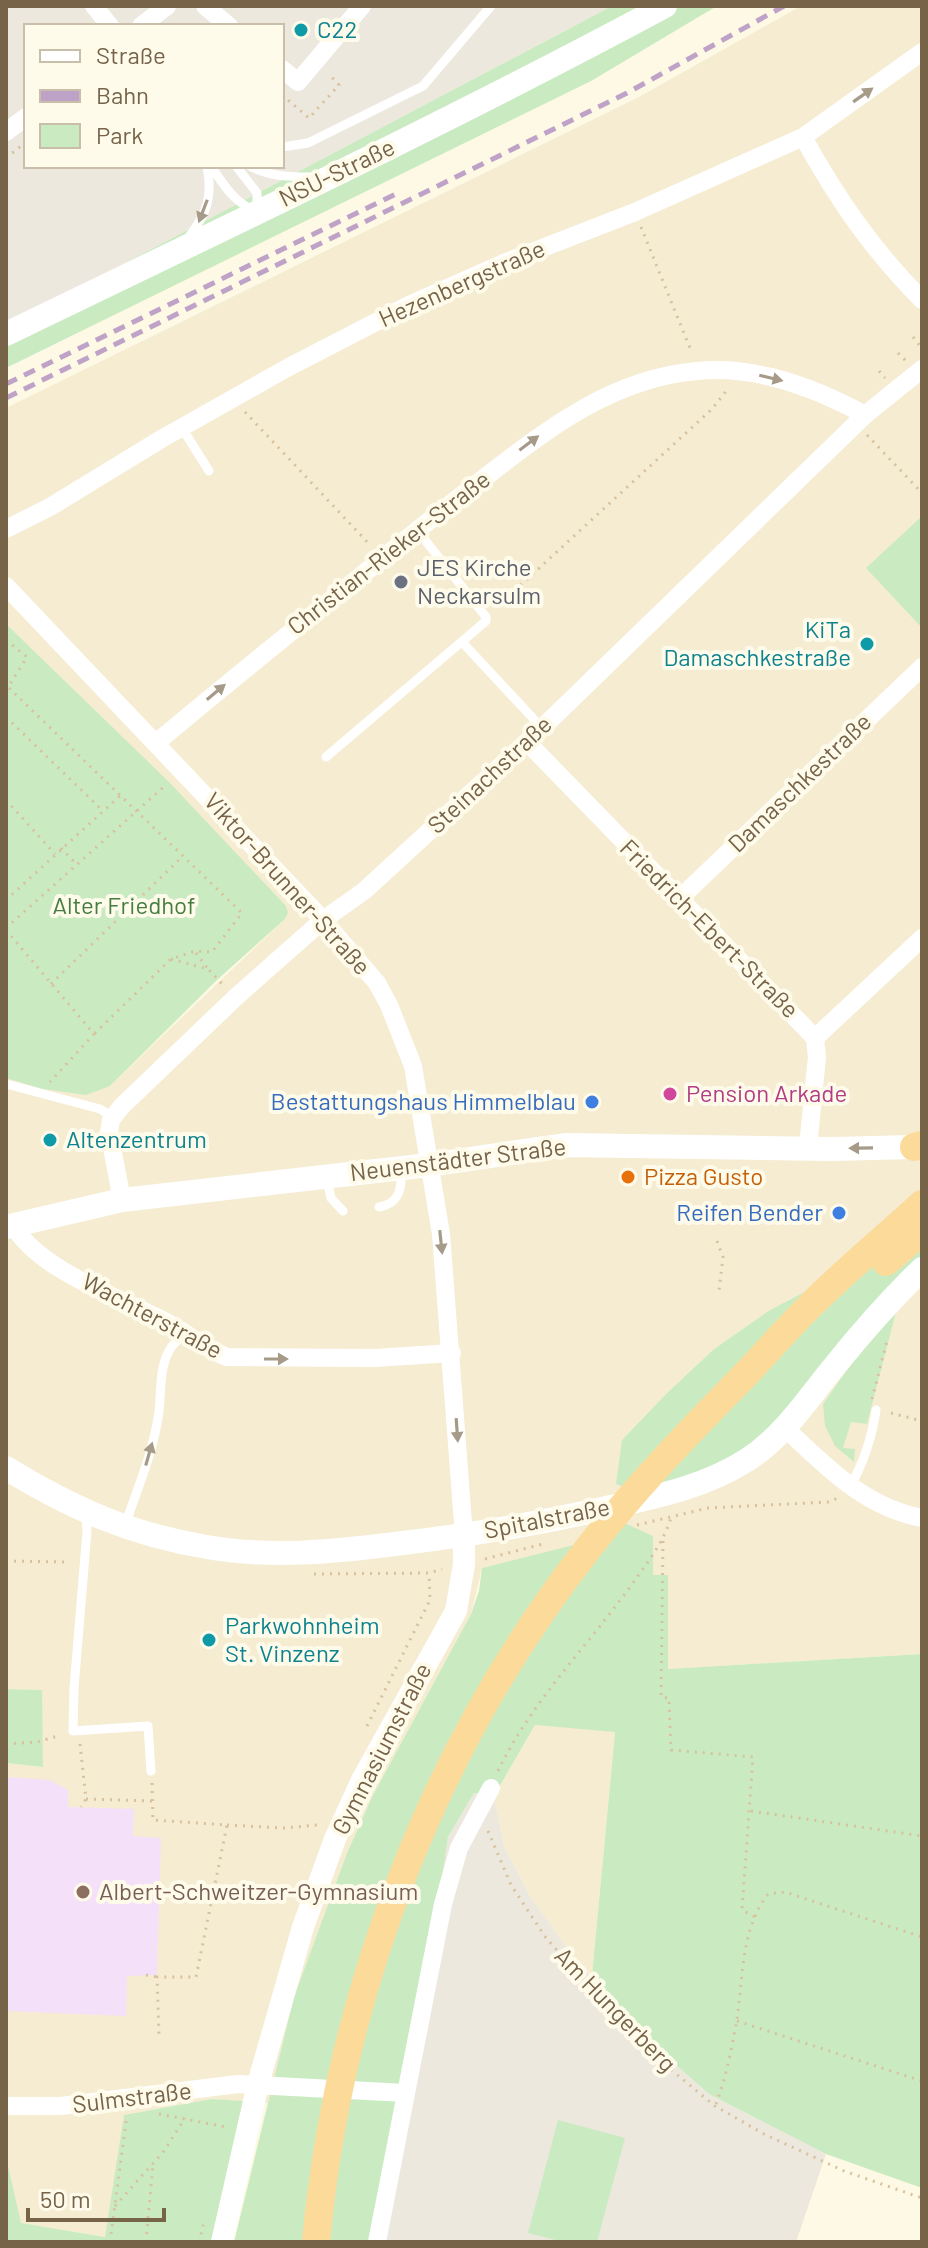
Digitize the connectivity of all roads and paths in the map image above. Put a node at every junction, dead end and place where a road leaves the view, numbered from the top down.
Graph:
1 (94, 6) edge
2 (167, 6) edge
3 (205, 6) edge
4 (362, 6) edge
5 (491, 6) edge
6 (665, 6) edge
7 (108, 24) edge
8 (144, 24) edge
9 (227, 24) edge
10 (922, 52) edge
11 (284, 71) edge
12 (337, 81) dead end
13 (284, 97) edge
14 (24, 118) edge
15 (6, 132) edge
16 (803, 137) junction
17 (24, 144) edge
18 (284, 147) edge
19 (6, 158) edge
20 (209, 168) edge
21 (210, 168) edge
22 (238, 168) edge
23 (254, 168) edge
24 (330, 177) junction
25 (635, 212) junction
26 (257, 213) junction
27 (179, 250) junction
28 (922, 300) edge
29 (6, 334) edge
30 (913, 337) dead end
31 (922, 348) edge
32 (922, 369) edge
33 (698, 371) junction
34 (732, 371) junction
35 (232, 399) junction
36 (860, 420) junction
37 (182, 428) junction
38 (209, 471) dead end
39 (922, 493) edge
40 (6, 529) edge
41 (417, 530) junction
42 (382, 558) junction
43 (6, 586) edge
44 (486, 617) junction
45 (6, 640) edge
46 (462, 642) junction
47 (922, 667) edge
48 (7, 688) edge
49 (6, 717) edge
50 (542, 728) junction
51 (157, 742) junction
52 (527, 742) junction
53 (326, 757) dead end
54 (183, 771) junction
55 (121, 795) junction
56 (6, 800) edge
57 (103, 811) junction
58 (138, 811) junction
59 (61, 848) junction
60 (55, 854) junction
61 (183, 856) junction
62 (77, 865) junction
63 (6, 900) edge
64 (678, 900) junction
65 (323, 920) junction
66 (6, 929) edge
67 (922, 938) edge
68 (195, 951) junction
69 (171, 959) junction
70 (208, 969) junction
71 (51, 984) junction
72 (236, 997) junction
73 (94, 1034) junction
74 (815, 1038) junction
75 (6, 1084) edge
76 (46, 1086) dead end
77 (113, 1117) junction
78 (918, 1146) edge
79 (808, 1147) junction
80 (429, 1165) junction
81 (401, 1168) junction
82 (327, 1176) junction
83 (122, 1200) junction
84 (922, 1204) edge
85 (379, 1207) dead end
86 (343, 1211) dead end
87 (10, 1226) edge
88 (922, 1231) edge
89 (717, 1241) dead end
90 (922, 1269) edge
91 (719, 1291) dead end
92 (187, 1334) junction
93 (889, 1336) dead end
94 (452, 1353) junction
95 (745, 1375) junction
96 (876, 1410) junction
97 (922, 1421) edge
98 (786, 1429) junction
99 (6, 1468) edge
100 (850, 1487) junction
101 (85, 1512) junction
102 (922, 1518) edge
103 (124, 1528) junction
104 (464, 1536) junction
105 (663, 1541) junction
106 (6, 1561) edge
107 (86, 1562) junction
108 (73, 1731) junction
109 (6, 1744) edge
110 (151, 1771) joint
111 (491, 1788) joint
112 (86, 1799) junction
113 (152, 1801) junction
114 (81, 1807) dead end
115 (479, 1810) junction
116 (751, 1811) junction
117 (322, 1824) dead end
118 (227, 1825) junction
119 (922, 1836) edge
120 (755, 1917) junction
121 (922, 1937) edge
122 (146, 1975) dead end
123 (157, 1977) junction
124 (737, 2021) junction
125 (159, 2036) dead end
126 (922, 2081) edge
127 (258, 2084) junction
128 (405, 2093) junction
129 (6, 2106) edge
130 (715, 2106) junction
131 (128, 2110) dead end
132 (168, 2115) dead end
133 (185, 2118) junction
134 (227, 2127) dead end
135 (153, 2164) junction
136 (922, 2198) edge
137 (114, 2207) junction
138 (110, 2242) edge
139 (146, 2242) edge
140 (222, 2242) edge
141 (316, 2242) edge
142 (377, 2242) edge

1 - 7 street
2 - 8 street
3 - 9 street
4 - 11 street
5 - 18 lane
6 - 24 main road, NSU-Straße
16 -> 10 street, Hezenbergstraße
12 - 13 path
14 - 15 street
16 - 25 street, Hezenbergstraße
16 - 28 street
17 - 19 path
20 -> 27 lane
21 - 26 lane
22 - 26 lane
23 - 24 lane
24 - 26 main road, NSU-Straße
25 - 33 path
25 - 35 street, Hezenbergstraße
26 - 27 main road, NSU-Straße
27 - 29 main road, NSU-Straße
30 - 31 path
32 - 36 street, Steinachstraße
33 - 34 street, Christian-Rieker-Straße
41 -> 33 street, Christian-Rieker-Straße
34 -> 36 street, Christian-Rieker-Straße
34 - 44 path
35 - 37 street, Hezenbergstraße
35 - 42 path
36 - 39 path
36 - 50 street, Steinachstraße
37 - 38 lane
37 - 40 street, Hezenbergstraße
41 - 42 street, Christian-Rieker-Straße
41 - 44 lane
51 -> 42 street, Christian-Rieker-Straße
43 - 51 street, Viktor-Brunner-Straße
44 - 46 lane
45 - 48 path
46 - 50 lane
46 - 53 lane
47 - 64 street, Damaschkestraße
48 - 55 path
49 - 57 path
50 - 52 street, Steinachstraße
51 - 54 street, Viktor-Brunner-Straße
52 - 64 street, Friedrich-Ebert-Straße
52 - 65 street, Steinachstraße
54 - 58 path
54 - 65 street, Viktor-Brunner-Straße
55 - 57 path
55 - 58 path
56 - 60 path
57 - 59 path
58 - 61 path
58 - 62 path
59 - 60 path
59 - 62 path
60 - 63 path
61 - 68 path
61 - 71 path
62 - 66 path
64 - 74 street, Friedrich-Ebert-Straße
65 - 72 street, Steinachstraße
65 - 80 street, Viktor-Brunner-Straße
66 - 71 path
67 - 74 street
68 - 69 path
68 - 70 path
69 - 70 path
69 - 73 path
70 - 72 path
71 - 73 path
72 - 77 street, Steinachstraße
73 - 76 path
74 - 79 street, Friedrich-Ebert-Straße
75 - 77 lane
77 - 83 street
78 -> 79 main road, Neuenstädter Straße
79 - 80 main road, Neuenstädter Straße
80 - 81 main road, Neuenstädter Straße
80 -> 94 street, Viktor-Brunner-Straße
81 - 82 main road, Neuenstädter Straße
81 - 85 lane
82 - 83 main road, Neuenstädter Straße
82 - 86 lane
83 - 87 main road, Neuenstädter Straße
84 - 95 highway
87 - 92 street, Wachterstraße
88 - 95 highway
89 - 91 path
90 - 98 main road, Spitalstraße
92 -> 94 street, Wachterstraße
103 -> 92 lane
93 - 96 path
94 -> 104 street, Viktor-Brunner-Straße
95 - 141 highway
96 - 97 path
96 - 100 lane
98 - 100 street
98 - 104 main road, Spitalstraße
99 - 101 main road, Spitalstraße
100 - 102 street
100 - 105 path
101 - 103 main road, Spitalstraße
101 - 107 lane
103 - 104 main road, Spitalstraße
104 - 127 street, Gymnasiumstraße
105 - 111 path
105 - 116 path
106 - 107 path
107 - 108 lane
108 - 109 path
108 - 110 lane
108 - 112 path
110 - 113 path
111 - 115 street
112 - 113 path
112 - 114 path
113 - 118 path
115 - 128 street
115 - 130 path, Am Hungerberg
116 - 119 path
116 - 120 path
117 - 118 path
118 - 123 path
120 - 121 path
120 - 124 path
122 - 123 path
123 - 125 path
124 - 126 path
124 - 130 path
127 - 128 street
127 - 129 street, Sulmstraße
127 - 140 street, Gymnasiumstraße
128 - 142 street
130 - 136 path, Am Hungerberg
131 - 137 path
132 - 133 path
133 - 134 path
133 - 135 path
135 - 137 path
135 - 139 path
137 - 138 path

